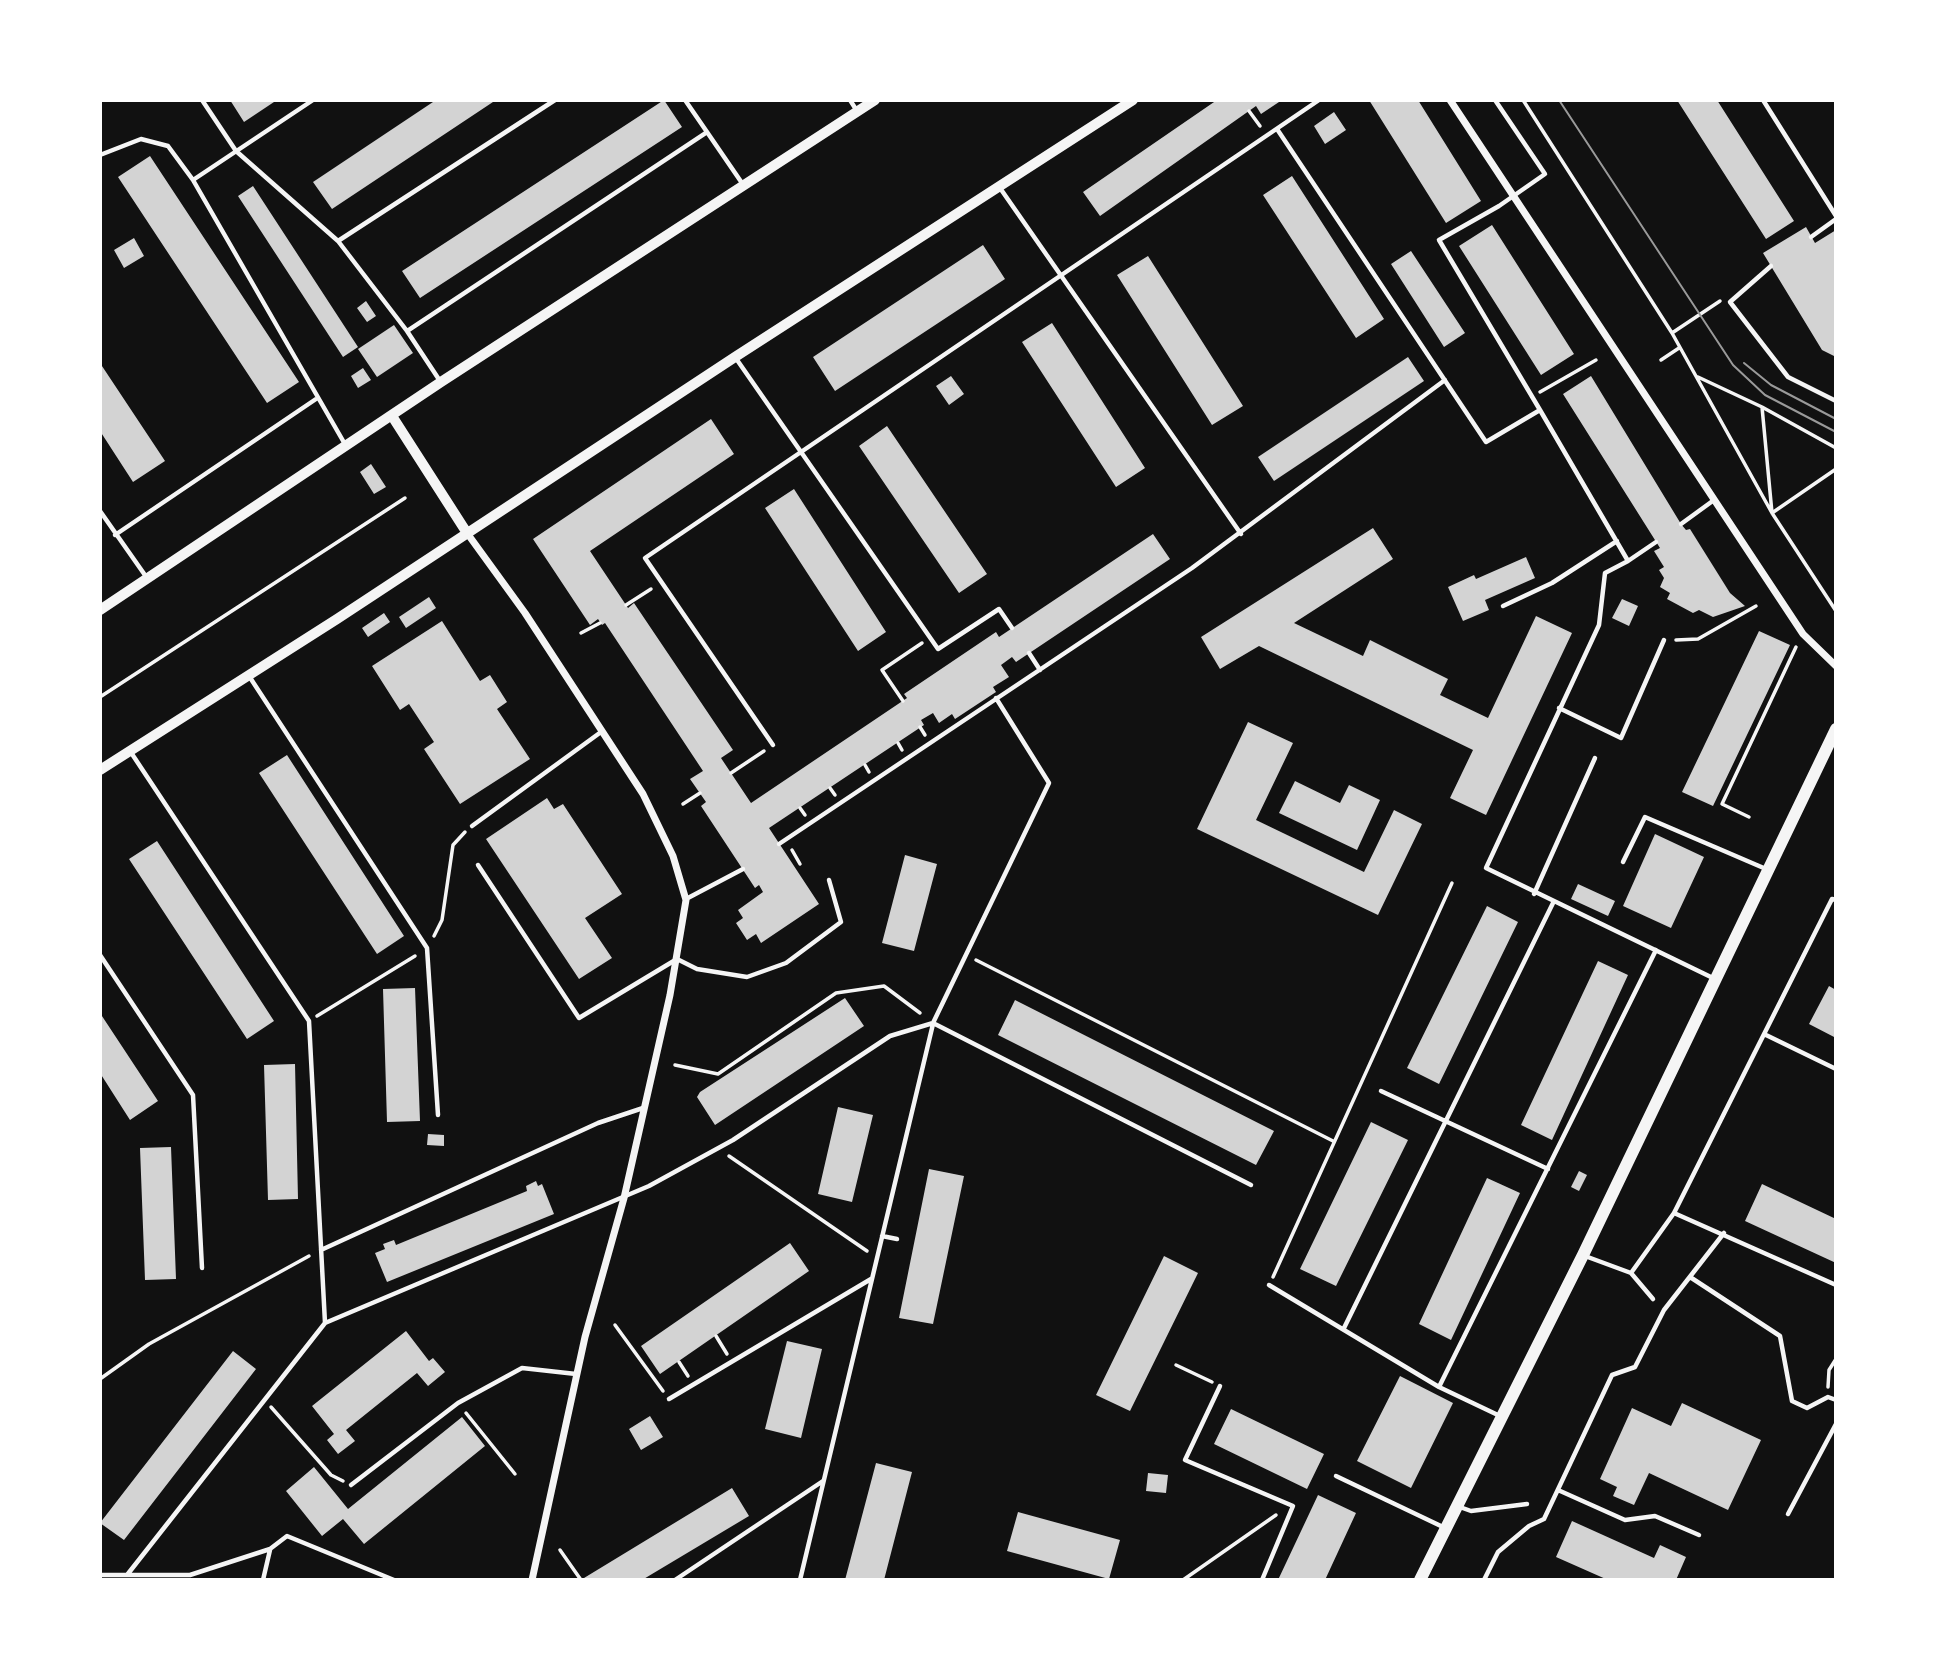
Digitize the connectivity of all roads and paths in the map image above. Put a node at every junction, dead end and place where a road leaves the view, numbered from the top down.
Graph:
1 (202, 100) edge
2 (313, 100) edge
3 (555, 100) edge
4 (685, 100) edge
5 (850, 100) edge
6 (875, 100) edge
7 (1133, 100) edge
8 (1319, 100) edge
9 (1450, 100) edge
10 (1495, 100) edge
11 (1523, 100) edge
12 (1763, 100) edge
13 (857, 111) junction
14 (1249, 111) dead end
15 (1277, 128) junction
16 (707, 132) junction
17 (1266, 136) junction
18 (236, 151) junction
19 (100, 155) edge
20 (193, 180) junction
21 (744, 187) junction
22 (1000, 188) junction
23 (1514, 194) junction
24 (1836, 218) edge
25 (1811, 237) dead end
26 (338, 241) junction
27 (1771, 266) dead end
28 (1061, 275) junction
29 (1728, 295) dead end
30 (407, 331) junction
31 (1672, 333) junction
32 (1679, 348) junction
33 (735, 356) junction
34 (1596, 360) dead end
35 (1661, 360) dead end
36 (1697, 377) junction
37 (1445, 380) junction
38 (441, 382) junction
39 (1532, 397) junction
40 (316, 399) junction
41 (1836, 401) edge
42 (1762, 407) junction
43 (1540, 410) junction
44 (391, 416) junction
45 (346, 447) junction
46 (1836, 448) edge
47 (800, 453) junction
48 (1836, 469) edge
49 (405, 498) dead end
50 (1714, 500) junction
51 (100, 511) edge
52 (1772, 513) junction
53 (1681, 524) dead end
54 (467, 533) junction
55 (1241, 534) junction
56 (115, 535) junction
57 (1617, 541) junction
58 (1656, 541) dead end
59 (1628, 561) junction
60 (148, 579) junction
61 (662, 581) junction
62 (626, 605) dead end
63 (1503, 606) dead end
64 (1756, 606) dead end
65 (100, 610) edge
66 (1836, 611) edge
67 (600, 623) dead end
68 (1012, 628) dead end
69 (581, 633) dead end
70 (930, 638) junction
71 (1664, 640) joint
72 (1796, 648) dead end
73 (1029, 653) dead end
74 (1836, 666) edge
75 (1040, 670) junction
76 (248, 675) junction
77 (100, 697) edge
78 (996, 698) junction
79 (903, 701) dead end
80 (1559, 708) junction
81 (1836, 729) edge
82 (601, 732) junction
83 (773, 745) joint
84 (130, 751) junction
85 (1595, 758) dead end
86 (100, 770) edge
87 (731, 772) dead end
88 (700, 793) dead end
89 (683, 804) dead end
90 (1749, 817) dead end
91 (472, 826) joint
92 (779, 844) dead end
93 (1623, 862) dead end
94 (478, 865) dead end
95 (743, 869) dead end
96 (1770, 870) junction
97 (830, 880) dead end
98 (1452, 883) dead end
99 (1534, 894) junction
100 (686, 900) junction
101 (1836, 900) edge
102 (1553, 903) junction
103 (427, 948) junction
104 (1656, 950) junction
105 (964, 954) junction
106 (100, 955) edge
107 (677, 959) junction
108 (1715, 980) junction
109 (309, 1021) junction
110 (933, 1023) junction
111 (1766, 1035) junction
112 (675, 1065) dead end
113 (1836, 1069) edge
114 (1381, 1091) dead end
115 (643, 1108) junction
116 (438, 1115) dead end
117 (1446, 1121) junction
118 (1333, 1141) junction
119 (719, 1148) junction
120 (1548, 1168) junction
121 (1251, 1185) dead end
122 (624, 1198) junction
123 (1674, 1213) junction
124 (1724, 1233) junction
125 (882, 1236) junction
126 (897, 1239) dead end
127 (321, 1250) junction
128 (1583, 1255) junction
129 (877, 1258) junction
130 (202, 1268) dead end
131 (1631, 1273) junction
132 (1690, 1277) junction
133 (872, 1279) junction
134 (1269, 1285) joint
135 (1836, 1285) edge
136 (1653, 1300) dead end
137 (325, 1323) junction
138 (615, 1325) dead end
139 (1344, 1328) junction
140 (716, 1336) dead end
141 (726, 1353) dead end
142 (1836, 1359) edge
143 (679, 1362) dead end
144 (1176, 1364) dead end
145 (576, 1374) junction
146 (688, 1376) dead end
147 (100, 1379) edge
148 (1220, 1386) joint
149 (1439, 1387) junction
150 (1828, 1396) junction
151 (669, 1399) joint
152 (265, 1400) junction
153 (1836, 1400) edge
154 (458, 1403) junction
155 (1502, 1417) junction
156 (1836, 1424) edge
157 (514, 1474) dead end
158 (1336, 1476) dead end
159 (824, 1480) junction
160 (351, 1485) joint
161 (1558, 1489) junction
162 (1527, 1504) dead end
163 (1293, 1506) junction
164 (1456, 1506) junction
165 (1788, 1514) dead end
166 (1446, 1528) junction
167 (1699, 1535) dead end
168 (270, 1549) junction
169 (560, 1550) dead end
170 (100, 1575) edge
171 (123, 1577) edge
172 (263, 1580) edge
173 (394, 1580) edge
174 (532, 1580) edge
175 (581, 1580) edge
176 (675, 1580) edge
177 (800, 1580) edge
178 (1183, 1580) edge
179 (1262, 1580) edge
180 (1420, 1580) edge
181 (1484, 1580) edge

1 - 18 lane
2 - 18 lane
3 - 26 lane
4 - 16 lane
5 - 13 lane
6 - 13 street
7 - 22 street
8 - 15 lane
9 - 23 street
10 - 23 lane
11 - 31 path
12 - 24 lane
13 - 21 street
14 - 17 path
15 - 17 lane
15 - 37 lane
16 - 21 lane
16 - 30 lane
17 - 28 lane
18 - 20 lane
18 - 26 lane
19 - 20 lane
20 - 40 lane
21 - 38 street
22 - 28 lane
22 - 33 street
23 - 39 lane
23 - 50 street
24 - 25 lane
26 - 30 lane
27 - 41 lane
28 - 47 lane
28 - 55 lane
29 - 31 path
30 - 38 lane
31 - 32 path
32 - 35 path
32 - 36 path
33 - 47 lane
33 - 54 street
34 - 39 path
36 - 42 path
36 - 52 path
37 - 43 lane
37 - 55 lane
38 - 44 street
39 - 43 lane
40 - 45 lane
40 - 56 lane
42 - 46 path
42 - 52 path
43 - 57 lane
44 - 45 street
44 - 54 street
45 - 60 street
47 - 61 lane
47 - 70 lane
48 - 52 path
49 - 77 path
50 - 53 lane
50 - 74 street
51 - 56 lane
52 - 66 path
54 - 76 street
54 - 82 street
55 - 75 lane
56 - 60 lane
57 - 59 lane
57 - 63 lane
58 - 59 lane
59 - 80 lane
60 - 65 street
61 - 62 path
61 - 83 lane
64 - 71 path
67 - 69 path
68 - 70 lane
70 - 79 path
71 - 80 lane
72 - 90 path
73 - 75 lane
75 - 78 lane
76 - 84 street
76 - 103 lane
78 - 92 lane
78 - 105 lane
80 - 99 lane
81 - 96 main road
82 - 91 lane
82 - 100 street
83 - 87 path
84 - 86 street
84 - 109 lane
85 - 99 lane
88 - 89 path
91 - 103 path
93 - 96 lane
94 - 107 lane
95 - 100 lane
96 - 108 main road
97 - 107 lane
98 - 118 path
99 - 102 lane
100 - 107 street
101 - 111 lane
102 - 104 lane
102 - 117 lane
103 - 109 path
103 - 116 lane
104 - 108 lane
104 - 120 lane
105 - 110 lane
105 - 118 path
106 - 130 lane
107 - 115 street
108 - 128 main road
109 - 127 lane
110 - 112 path
110 - 119 lane
110 - 121 lane
110 - 125 lane
111 - 113 lane
111 - 123 lane
114 - 117 lane
115 - 122 street
115 - 127 lane
117 - 120 lane
117 - 139 lane
118 - 134 path
119 - 122 lane
119 - 129 path
120 - 149 lane
122 - 137 lane
122 - 145 street
123 - 124 lane
123 - 131 lane
124 - 132 lane
124 - 135 lane
125 - 126 lane
125 - 129 lane
127 - 137 lane
127 - 147 path
128 - 131 lane
128 - 155 main road
129 - 133 lane
131 - 136 lane
132 - 150 lane
132 - 161 lane
133 - 151 lane
133 - 159 lane
134 - 139 lane
137 - 152 lane
138 - 151 path
139 - 149 lane
140 - 141 path
142 - 150 path
143 - 146 path
144 - 148 path
145 - 154 lane
145 - 174 street
148 - 163 lane
149 - 155 lane
150 - 153 lane
152 - 160 path
152 - 171 lane
154 - 157 path
154 - 160 lane
155 - 164 main road
156 - 165 lane
158 - 166 lane
159 - 176 lane
159 - 177 lane
161 - 167 lane
161 - 181 lane
162 - 164 lane
163 - 178 path
163 - 179 lane
164 - 166 main road
166 - 180 main road
168 - 171 lane
168 - 172 lane
168 - 173 lane
169 - 175 path
170 - 171 lane

